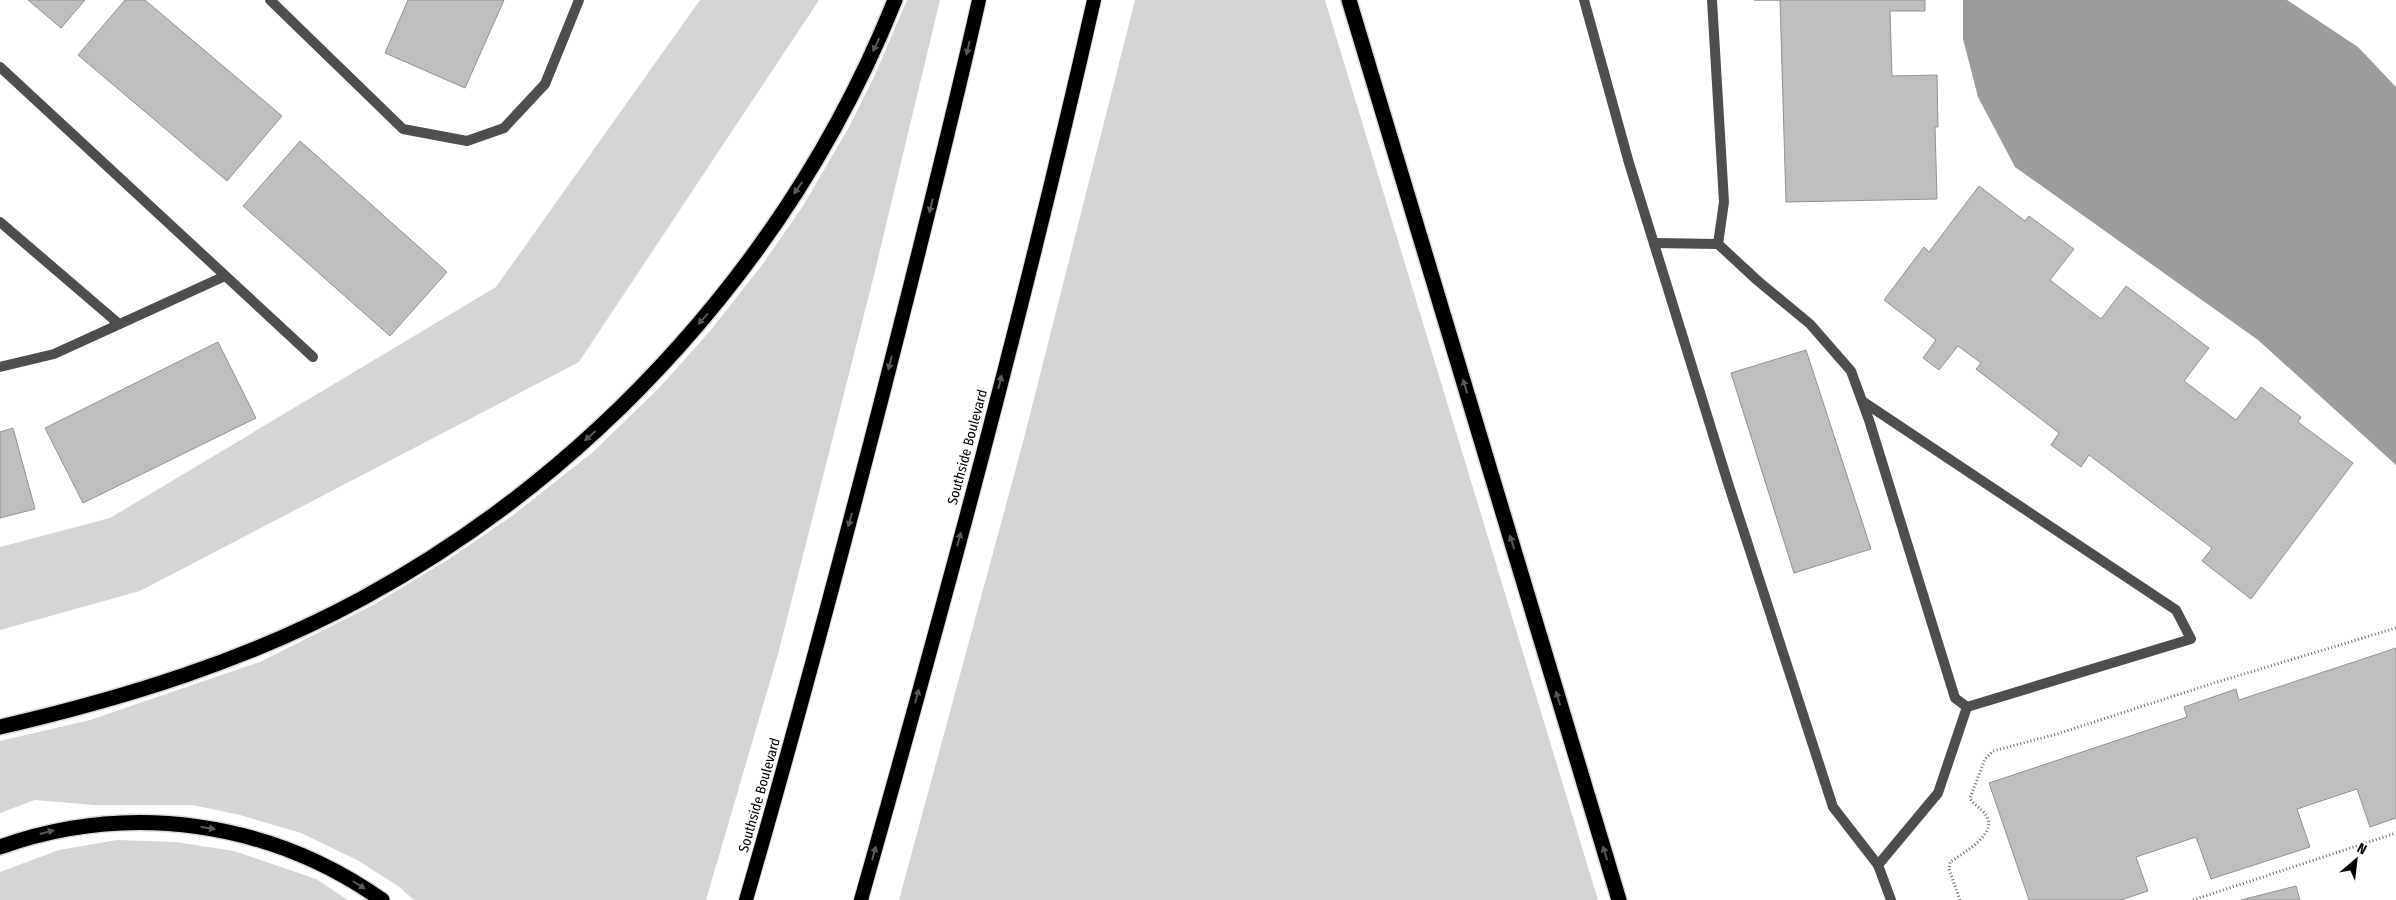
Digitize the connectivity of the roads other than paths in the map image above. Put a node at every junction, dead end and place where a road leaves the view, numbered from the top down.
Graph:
1 (270, 0) edge
2 (579, 0) edge
3 (895, 0) edge
4 (979, 0) edge
5 (1094, 0) edge
6 (1349, 0) edge
7 (1584, 0) edge
8 (1712, 0) edge
9 (0, 67) edge
10 (0, 222) edge
11 (1654, 243) junction
12 (1718, 244) junction
13 (225, 276) junction
14 (119, 324) junction
15 (314, 357) dead end
16 (0, 366) edge
17 (1862, 400) junction
18 (1967, 707) junction
19 (0, 727) edge
20 (0, 847) edge
21 (1878, 865) junction
22 (382, 900) edge
23 (746, 900) edge
24 (861, 900) edge
25 (1619, 900) edge
26 (1891, 900) edge

1 - 2 lane
3 -> 19 highway
4 -> 23 highway, Southside Boulevard
24 -> 5 highway, Southside Boulevard
25 -> 6 highway
7 - 11 lane
8 - 12 lane
9 - 13 lane
10 - 14 lane
11 - 12 lane
11 - 21 lane
12 - 17 lane
13 - 14 lane
13 - 15 lane
14 - 16 lane
17 - 18 lane
17 - 18 lane
18 - 21 lane
20 -> 22 highway
21 - 26 lane

